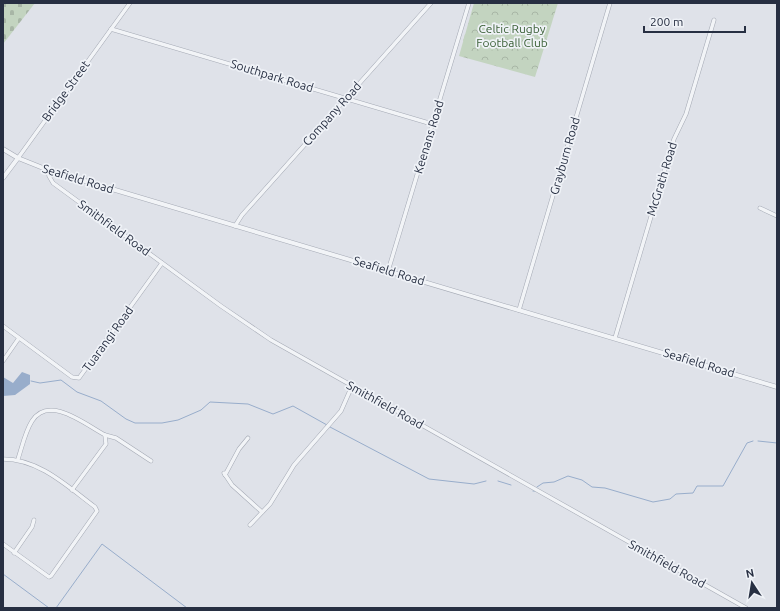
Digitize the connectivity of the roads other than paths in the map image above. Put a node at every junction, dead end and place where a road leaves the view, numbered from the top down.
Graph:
1 (130, 3) edge
2 (431, 3) edge
3 (469, 3) edge
4 (610, 3) edge
5 (714, 20) dead end
6 (111, 29) junction
7 (346, 98) junction
8 (432, 124) junction
9 (3, 149) edge
10 (18, 158) junction
11 (48, 170) junction
12 (3, 178) edge
13 (760, 208) dead end
14 (777, 216) edge
15 (235, 226) junction
16 (162, 264) junction
17 (388, 271) junction
18 (519, 310) junction
19 (3, 326) edge
20 (19, 338) junction
21 (615, 338) junction
22 (3, 361) edge
23 (352, 386) junction
24 (777, 387) edge
25 (104, 435) junction
26 (248, 438) dead end
27 (3, 458) edge
28 (18, 459) junction
29 (151, 461) dead end
30 (72, 490) junction
31 (262, 512) junction
32 (34, 520) dead end
33 (250, 525) dead end
34 (3, 544) edge
35 (14, 553) junction
36 (746, 608) edge

1 - 6 street, Bridge Street
2 - 7 street, Company Road
3 - 8 street, Keenans Road
4 - 18 street, Grayburn Road
5 - 21 street, McGrath Road
6 - 7 street, Southpark Road
6 - 10 street, Bridge Street
7 - 8 street, Southpark Road
7 - 15 street, Company Road
8 - 17 street, Keenans Road
9 - 10 street, Seafield Road
10 - 11 street, Seafield Road
10 - 12 street, Bridge Street
11 - 15 street, Seafield Road
11 - 16 street, Smithfield Road
13 - 14 street
15 - 17 street, Seafield Road
16 - 20 street, Tuarangi Road
16 - 23 street, Smithfield Road
17 - 18 street, Seafield Road
18 - 21 street, Seafield Road
19 - 20 street, Tuarangi Road
20 - 22 street
21 - 24 street, Seafield Road
23 - 31 street
23 - 36 street, Smithfield Road
25 - 28 street
25 - 29 street
25 - 30 street
26 - 31 street
27 - 28 street
28 - 30 street
30 - 35 street
31 - 33 street
32 - 35 street
34 - 35 street

